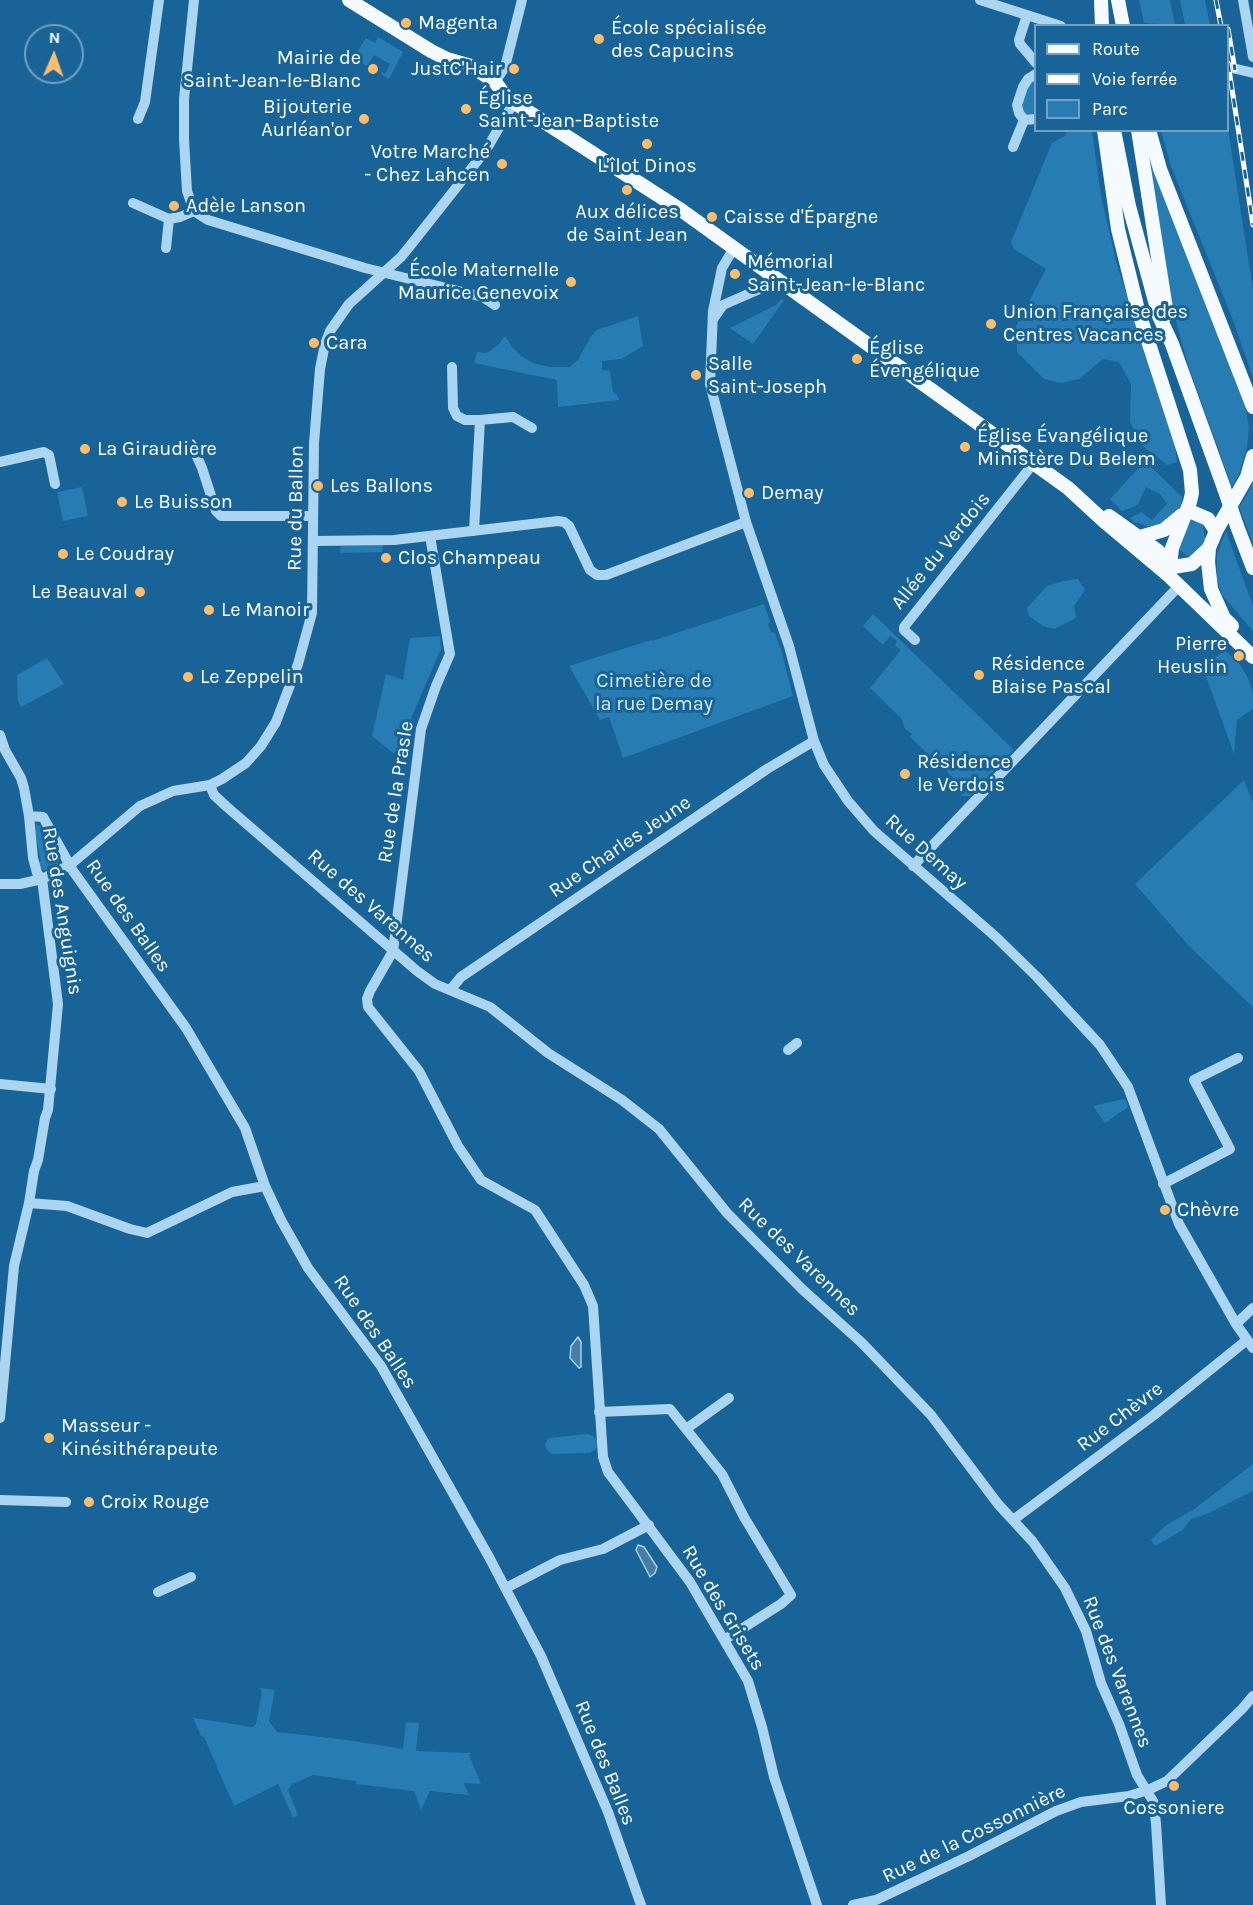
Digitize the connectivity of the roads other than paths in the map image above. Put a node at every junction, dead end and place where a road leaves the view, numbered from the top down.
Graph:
1 (159, 0) edge
2 (194, 0) edge
3 (349, 0) edge
4 (522, 0) edge
5 (980, 0) edge
6 (1095, 0) edge
7 (1101, 0) edge
8 (1118, 0) edge
9 (1243, 0) edge
10 (1027, 15) junction
11 (1055, 24) edge
12 (1096, 24) edge
13 (1102, 24) edge
14 (1123, 24) edge
15 (1253, 57) edge
16 (1034, 62) edge
17 (1229, 68) edge
18 (1253, 74) edge
19 (1034, 75) edge
20 (495, 82) junction
21 (514, 102) junction
22 (138, 119) dead end
23 (1034, 119) edge
24 (1024, 120) junction
25 (1138, 132) edge
26 (1150, 132) edge
27 (1109, 136) edge
28 (1013, 147) dead end
29 (133, 203) dead end
30 (195, 211) junction
31 (169, 219) junction
32 (166, 248) dead end
33 (734, 248) junction
34 (383, 273) junction
35 (772, 276) junction
36 (717, 288) junction
37 (726, 302) junction
38 (495, 305) dead end
39 (713, 318) junction
40 (1172, 344) junction
41 (452, 367) dead end
42 (1253, 407) edge
43 (480, 420) junction
44 (532, 428) dead end
45 (194, 450) dead end
46 (1253, 456) edge
47 (1037, 459) junction
48 (0, 462) edge
49 (55, 484) dead end
50 (1068, 488) junction
51 (1187, 510) junction
52 (313, 516) junction
53 (746, 522) junction
54 (474, 531) junction
55 (1216, 531) junction
56 (430, 536) junction
57 (1140, 537) junction
58 (313, 541) junction
59 (1209, 548) junction
60 (1170, 568) junction
61 (1253, 568) edge
62 (1179, 586) junction
63 (1224, 618) junction
64 (915, 640) dead end
65 (1252, 656) edge
66 (0, 735) edge
67 (814, 741) junction
68 (210, 785) junction
69 (29, 816) junction
70 (70, 865) junction
71 (913, 866) junction
72 (42, 879) junction
73 (0, 884) edge
74 (393, 951) junction
75 (451, 989) junction
76 (1238, 1058) dead end
77 (0, 1084) edge
78 (51, 1089) junction
79 (1163, 1184) junction
80 (265, 1186) junction
81 (29, 1203) junction
82 (1253, 1308) edge
83 (1236, 1324) junction
84 (1250, 1344) edge
85 (729, 1398) dead end
86 (600, 1412) junction
87 (0, 1418) edge
88 (686, 1430) junction
89 (0, 1500) edge
90 (66, 1502) dead end
91 (1013, 1520) junction
92 (649, 1525) junction
93 (191, 1577) dead end
94 (506, 1588) junction
95 (158, 1592) dead end
96 (724, 1640) junction
97 (1253, 1696) edge
98 (1148, 1790) junction
99 (641, 1905) edge
100 (817, 1905) edge
101 (853, 1905) edge
102 (1161, 1905) edge

1 - 22 street
2 - 30 street
3 - 20 main road
4 - 20 street
5 - 10 street
6 - 12 main road
7 - 13 main road
8 - 14 main road
9 - 15 street
10 - 11 street
10 - 16 street
17 - 18 street
19 - 24 street
20 - 21 main road
21 - 33 main road
21 - 34 street, Rue du Ballon
23 - 24 street
24 - 28 street
25 - 40 main road
26 - 42 main road
27 - 40 main road
27 - 51 main road
29 - 31 street
30 - 31 street
30 - 34 street
31 - 32 street
33 - 35 main road
33 - 36 street, Rue Demay
34 - 38 street
34 - 52 street, Rue du Ballon
35 - 37 street
35 - 47 main road
36 - 37 street
36 - 39 street, Rue Demay
37 - 39 street
39 - 53 street, Rue Demay
40 - 61 main road, bridge
41 - 43 street
43 - 44 street
43 - 54 street
45 - 52 street
46 - 55 main road
47 - 50 main road
47 - 64 street, Allée du Verdois
48 - 49 street
50 - 57 main road
50 - 60 main road
51 - 55 main road
51 - 57 main road
51 - 60 main road
52 - 58 street, Rue du Ballon
53 - 54 street
53 - 67 street, Rue Demay
54 - 56 street
55 - 59 main road
56 - 58 street
56 - 74 street, Rue de la Prasle
57 - 60 main road
58 - 68 street, Rue du Ballon
59 - 60 main road
59 - 63 main road
60 - 62 main road
60 - 63 main road
62 - 65 main road
62 - 71 street
63 - 65 main road
66 - 69 street, Rue des Anguignis
67 - 71 street, Rue Demay
67 - 75 street, Rue Charles Jeune
68 - 70 street, Rue du Ballon
68 - 74 street, Rue des Varennes
69 - 70 street, Rue des Balles
69 - 72 street, Rue des Anguignis
70 - 72 street, Rue du Ballon
70 - 80 street, Rue des Balles
71 - 79 street, Rue Demay
72 - 73 street, Rue du Ballon
72 - 78 street, Rue des Anguignis
74 - 75 street, Rue des Varennes
74 - 86 street, Rue des Grisets
75 - 91 street, Rue des Varennes
76 - 79 street
77 - 78 street
78 - 81 street, Rue des Anguignis
79 - 83 street, Rue Demay
80 - 81 street
80 - 94 street, Rue des Balles
81 - 87 street, Rue des Anguignis
82 - 83 street
83 - 84 street, Rue Demay
84 - 91 street, Rue Chèvre
85 - 88 street
86 - 88 street
86 - 92 street, Rue des Grisets
88 - 96 street
89 - 90 street
91 - 98 street, Rue des Varennes
92 - 94 street
92 - 96 street, Rue des Grisets
93 - 95 street
94 - 99 street, Rue des Balles
96 - 100 street, Rue des Grisets
97 - 98 street, Rue de la Cossonnière
98 - 101 street, Rue de la Cossonnière
98 - 102 street, Rue des Varennes

